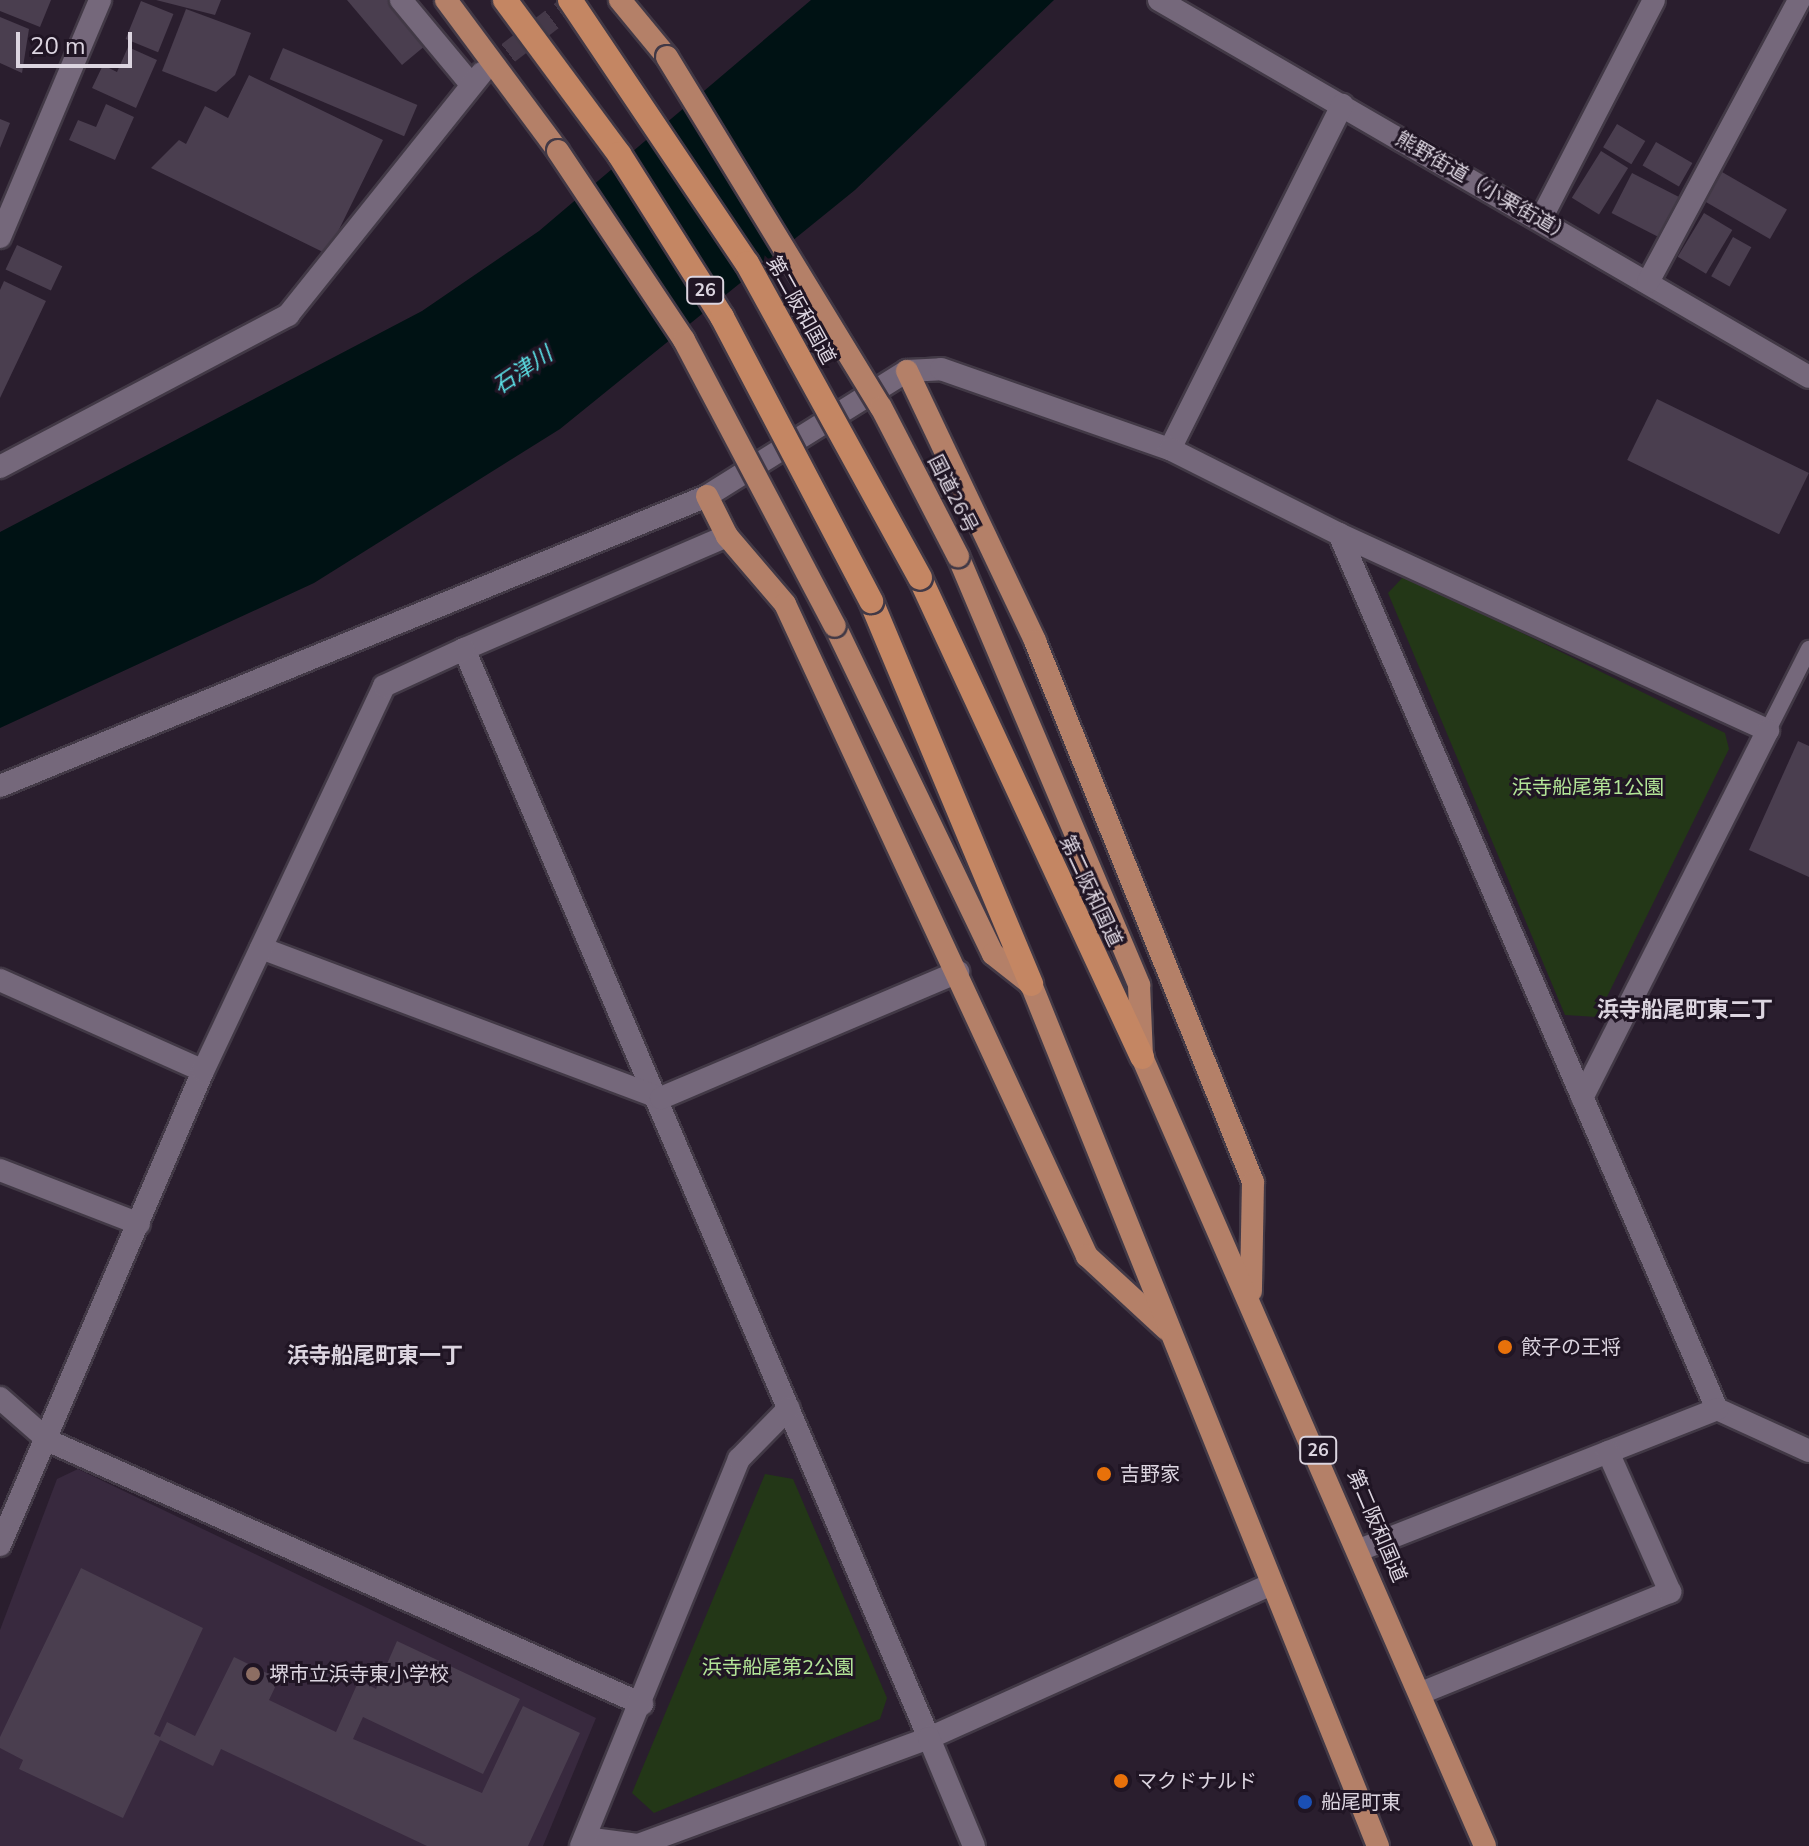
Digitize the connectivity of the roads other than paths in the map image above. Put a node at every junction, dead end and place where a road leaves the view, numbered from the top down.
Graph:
1 (100, 0) edge
2 (401, 0) edge
3 (446, 0) edge
4 (505, 0) edge
5 (570, 0) edge
6 (620, 0) edge
7 (1159, 0) edge
8 (1654, 0) edge
9 (1799, 0) edge
10 (1342, 105) junction
11 (1541, 219) junction
12 (0, 237) edge
13 (1648, 282) junction
14 (907, 371) junction
15 (1809, 377) edge
16 (1170, 449) junction
17 (0, 467) edge
18 (707, 496) junction
19 (1339, 534) junction
20 (727, 536) junction
21 (464, 649) junction
22 (1809, 649) edge
23 (1768, 730) junction
24 (0, 786) edge
25 (261, 948) junction
26 (958, 972) junction
27 (0, 980) edge
28 (1031, 984) junction
29 (1142, 1057) junction
30 (203, 1071) junction
31 (661, 1098) junction
32 (1582, 1098) junction
33 (0, 1170) edge
34 (139, 1224) junction
35 (1251, 1297) junction
36 (1172, 1335) junction
37 (0, 1398) edge
38 (789, 1408) junction
39 (1717, 1409) junction
40 (49, 1441) junction
41 (1809, 1451) edge
42 (1608, 1452) junction
43 (0, 1545) edge
44 (1362, 1549) junction
45 (1270, 1585) junction
46 (1421, 1693) junction
47 (642, 1704) junction
48 (929, 1738) junction
49 (583, 1842) edge
50 (974, 1846) edge
51 (1378, 1846) edge
52 (1485, 1846) edge

1 - 12 street
2 - 17 street
3 - 28 highway, 26, bridge
4 - 28 highway, 26, bridge
5 - 29 highway, 第二阪和国道 / 26, bridge
6 - 29 highway, 国道26号 / 26, bridge
7 - 10 street, 熊野街道（小栗街道）
8 - 11 street
9 - 13 street
10 - 11 street, 熊野街道（小栗街道）
10 - 16 street
11 - 13 street, 熊野街道（小栗街道）
13 - 15 street, 熊野街道（小栗街道）
14 - 16 street
14 - 18 street
14 - 35 highway
16 - 19 street
18 - 20 highway
18 - 24 street
19 - 23 street
19 - 32 street
20 - 21 street
20 - 26 highway
21 - 25 street
21 - 31 street
22 - 23 lane
23 - 32 street
25 - 30 street
25 - 31 street
26 - 31 street
26 - 36 highway
27 - 30 street
28 - 36 highway, 26
29 - 35 highway, 第二阪和国道 / 26
30 - 34 street
31 - 38 street
32 - 39 street
33 - 34 street
34 - 40 street
35 - 44 highway, 第二阪和国道 / 26
36 - 45 highway, 26
37 - 40 street
38 - 47 street
38 - 48 street
39 - 41 street
39 - 42 street
40 - 43 street
40 - 47 street
42 - 44 street
42 - 46 street
44 - 46 highway, 第二阪和国道 / 26
45 - 48 street
45 - 51 highway, 26
46 - 52 highway, 第二阪和国道 / 26
47 - 49 street
48 - 49 street
48 - 50 street

